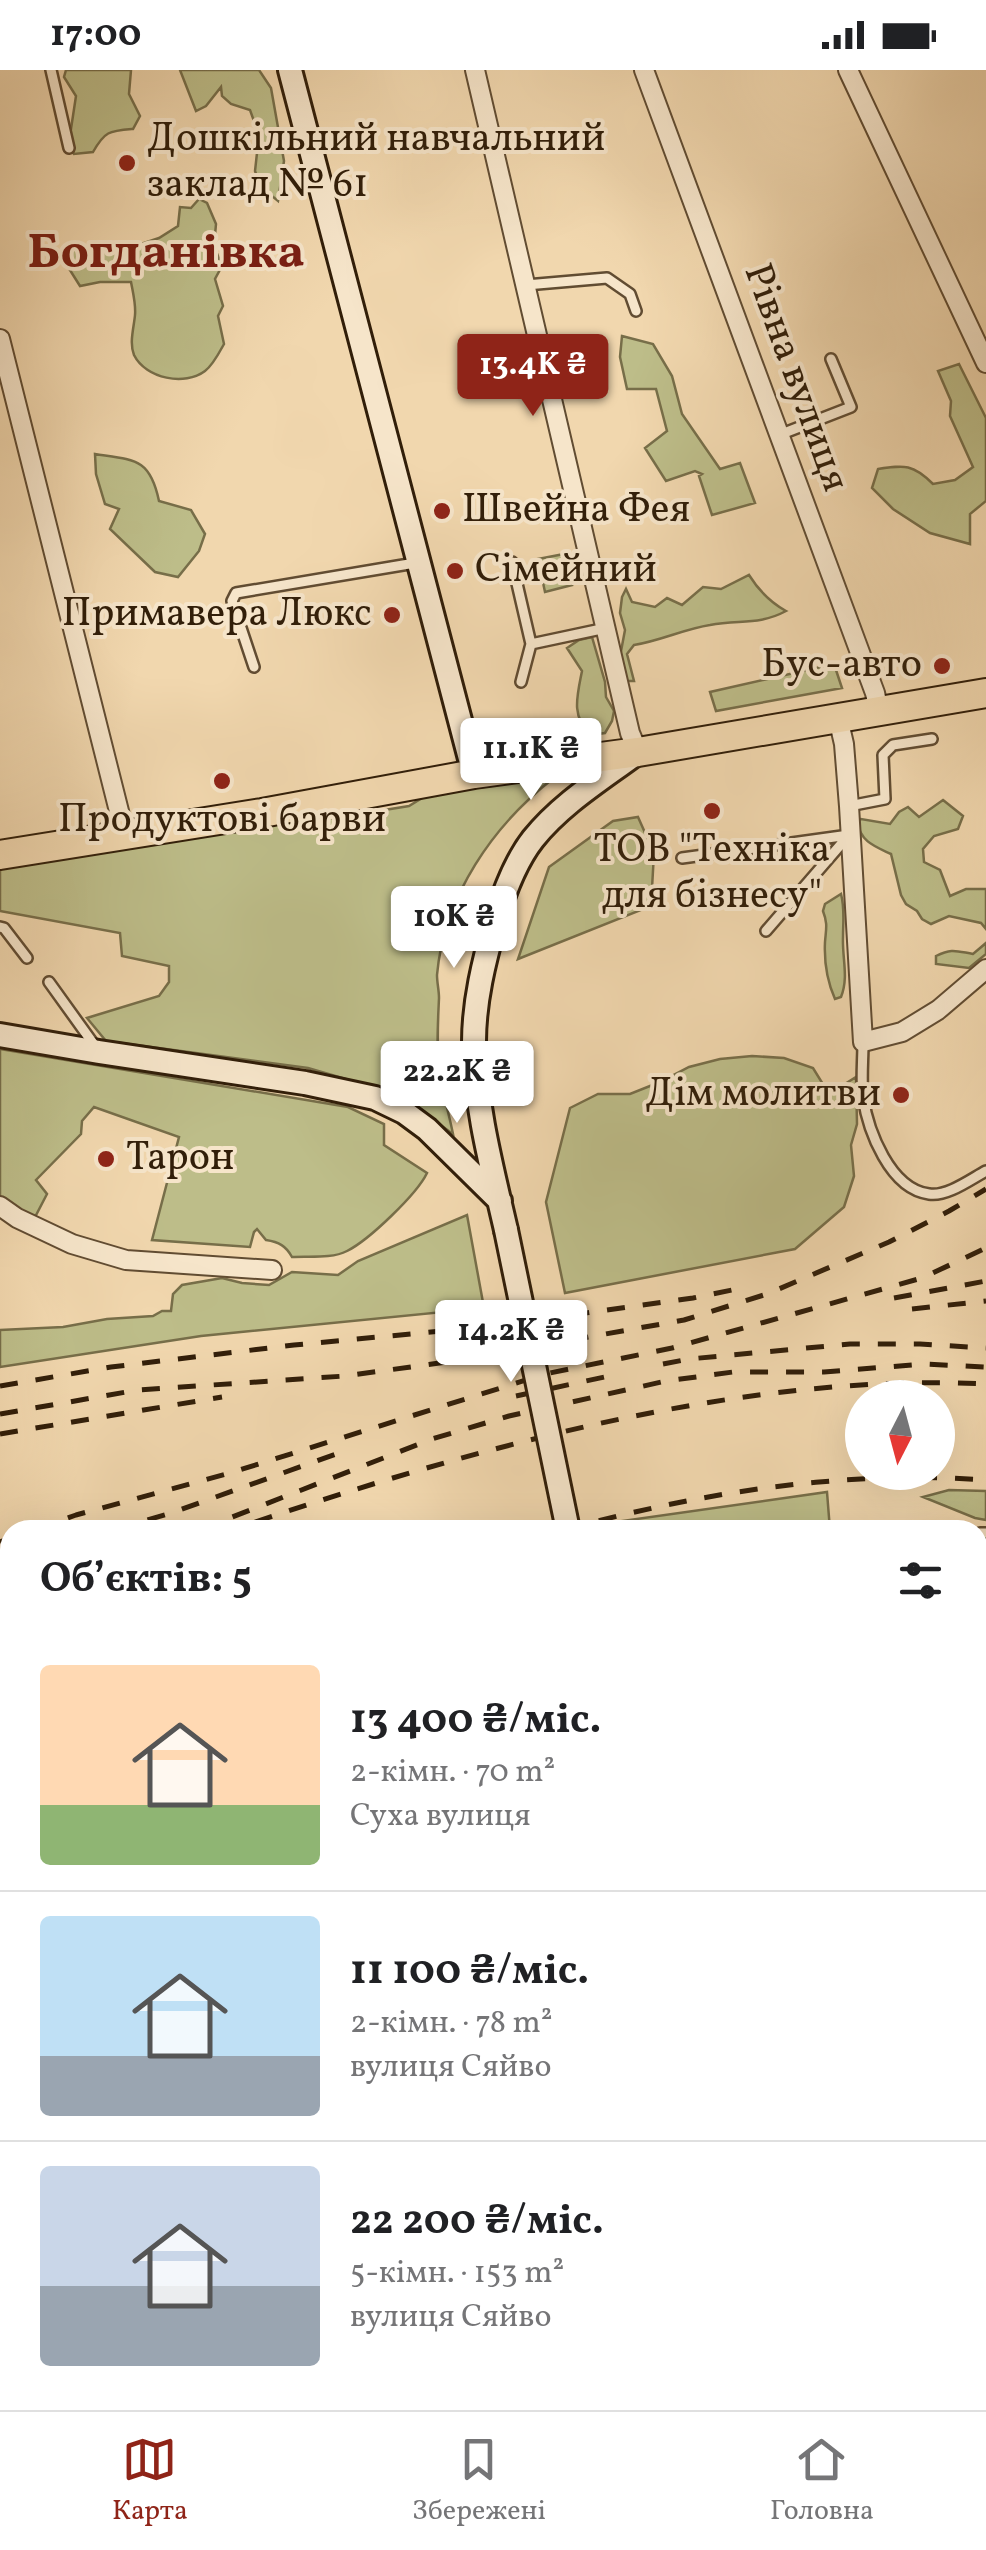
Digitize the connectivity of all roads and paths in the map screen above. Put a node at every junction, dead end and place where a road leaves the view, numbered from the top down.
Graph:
1 (51, 70) edge
2 (290, 70) edge
3 (475, 70) edge
4 (644, 70) edge
5 (848, 70) edge
6 (69, 148) dead end
7 (526, 285) junction
8 (636, 311) dead end
9 (0, 339) edge
10 (831, 359) dead end
11 (986, 362) edge
12 (779, 434) junction
13 (418, 562) junction
14 (512, 562) dead end
15 (606, 628) junction
16 (531, 644) junction
17 (254, 667) dead end
18 (521, 682) dead end
19 (986, 693) edge
20 (879, 711) junction
21 (838, 718) junction
22 (932, 739) dead end
23 (638, 752) junction
24 (474, 774) junction
25 (849, 806) junction
26 (125, 835) junction
27 (849, 835) junction
28 (0, 855) edge
29 (682, 858) dead end
30 (0, 927) edge
31 (766, 931) dead end
32 (28, 958) dead end
33 (986, 969) edge
34 (48, 982) dead end
35 (0, 1035) edge
36 (863, 1042) junction
37 (99, 1052) junction
38 (986, 1171) edge
39 (500, 1201) junction
40 (0, 1206) edge
41 (272, 1270) dead end
42 (566, 1520) edge

1 - 6 lane
2 - 13 main road
3 - 7 street
4 - 12 street, Рівна вулиця
5 - 11 street
7 - 8 lane
7 - 15 street
9 - 26 street
10 - 12 lane
12 - 20 street, Рівна вулиця
13 - 17 lane
13 - 24 main road
14 - 16 lane
15 - 16 lane
15 - 23 street
16 - 18 lane
19 - 20 main road
20 - 21 main road
21 - 23 main road
21 - 25 street
22 - 25 lane
23 - 24 main road
23 - 39 main road
24 - 26 main road
25 - 27 street
26 - 28 main road
27 - 29 lane
27 - 31 lane
27 - 36 street
30 - 32 lane
33 - 36 street
34 - 37 lane
35 - 37 main road
36 - 38 lane
37 - 39 main road
39 - 42 main road, bridge
40 - 41 street

